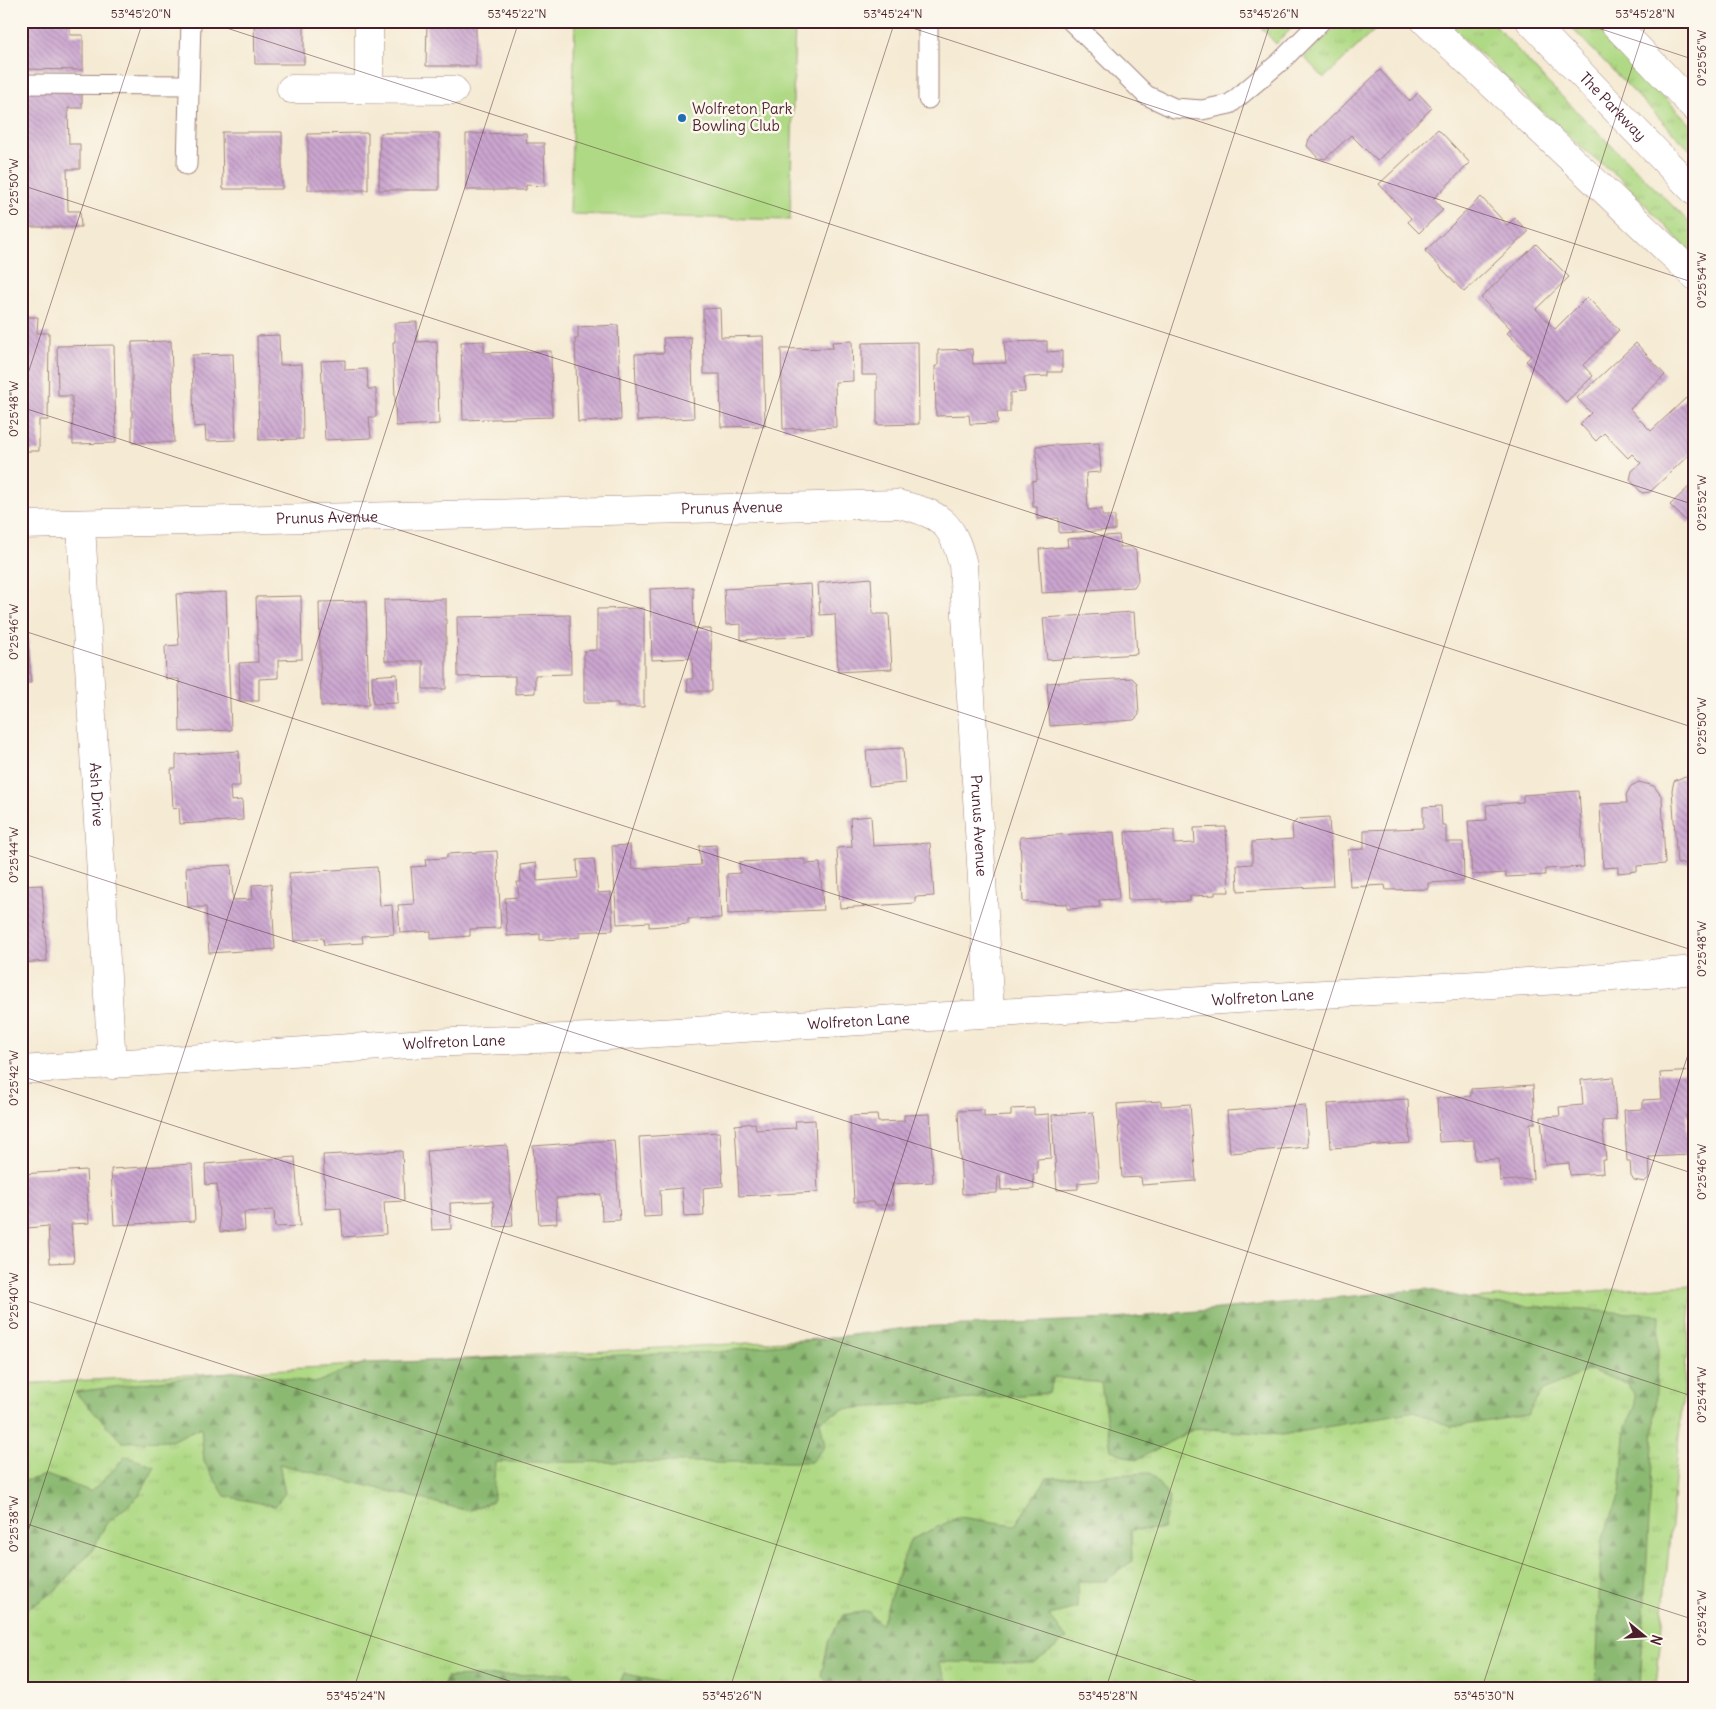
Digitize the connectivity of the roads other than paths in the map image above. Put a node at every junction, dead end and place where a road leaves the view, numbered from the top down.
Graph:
1 (191, 21) edge
2 (369, 21) edge
3 (928, 21) edge
4 (1071, 21) edge
5 (1321, 21) edge
6 (1425, 21) edge
7 (1530, 21) edge
8 (1612, 21) edge
9 (21, 84) edge
10 (190, 85) junction
11 (291, 90) dead end
12 (369, 90) junction
13 (454, 90) dead end
14 (928, 99) dead end
15 (1695, 108) edge
16 (187, 165) dead end
17 (1695, 192) edge
18 (1695, 276) edge
19 (21, 525) edge
20 (81, 525) junction
21 (1695, 970) edge
22 (990, 1012) junction
23 (112, 1065) junction
24 (21, 1070) edge

1 - 10 lane
2 - 12 street
3 - 14 lane
4 - 5 lane
6 - 18 street
7 - 17 street, The Parkway
8 - 15 street
9 - 10 lane
10 - 16 lane
11 - 12 street
12 - 13 street
19 - 20 street, Prunus Avenue
20 - 22 street, Prunus Avenue
20 - 23 street, Ash Drive
21 - 22 street, Wolfreton Lane
22 - 23 street, Wolfreton Lane
23 - 24 street, Wolfreton Lane

